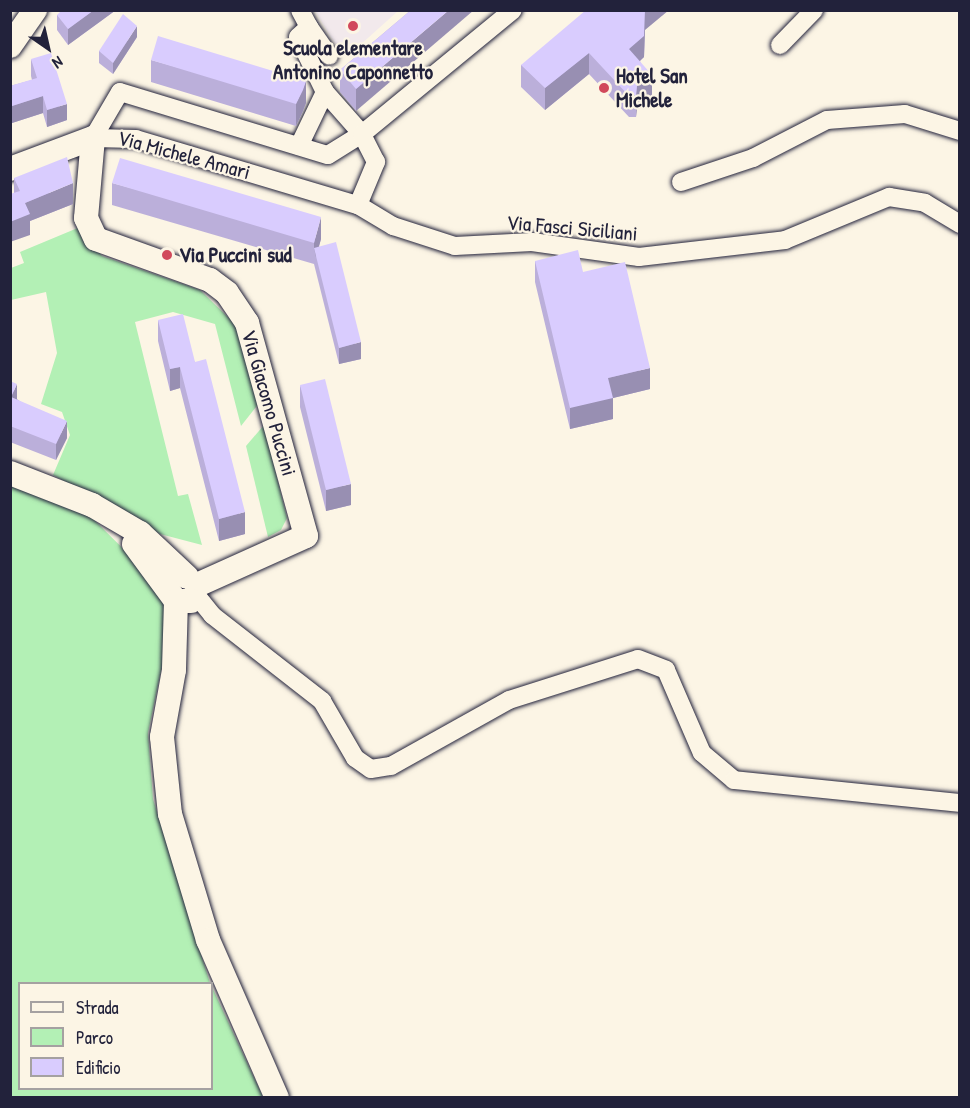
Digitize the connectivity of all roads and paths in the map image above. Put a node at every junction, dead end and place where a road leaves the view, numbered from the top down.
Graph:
1 (35, 10) edge
2 (300, 10) edge
3 (513, 10) edge
4 (814, 10) edge
5 (309, 27) junction
6 (780, 45) dead end
7 (10, 46) edge
8 (329, 56) dead end
9 (325, 92) junction
10 (960, 131) edge
11 (362, 134) junction
12 (93, 138) junction
13 (299, 146) junction
14 (10, 169) edge
15 (681, 182) dead end
16 (358, 205) junction
17 (960, 225) edge
18 (10, 472) edge
19 (187, 591) junction
20 (960, 803) edge
21 (277, 1098) edge

1 - 7 main road
2 - 5 street
3 - 11 street
4 - 6 street
5 - 8 street
5 - 9 street
9 - 11 street
9 - 13 street
10 - 15 street
11 - 13 street
11 - 16 street
12 - 13 street
12 - 14 main road, Via Michele Amari
12 - 16 street, Via Michele Amari
12 - 19 main road, Via Giacomo Puccini
16 - 17 street, Via Fasci Siciliani
18 - 19 main road
19 - 20 street
19 - 21 main road

